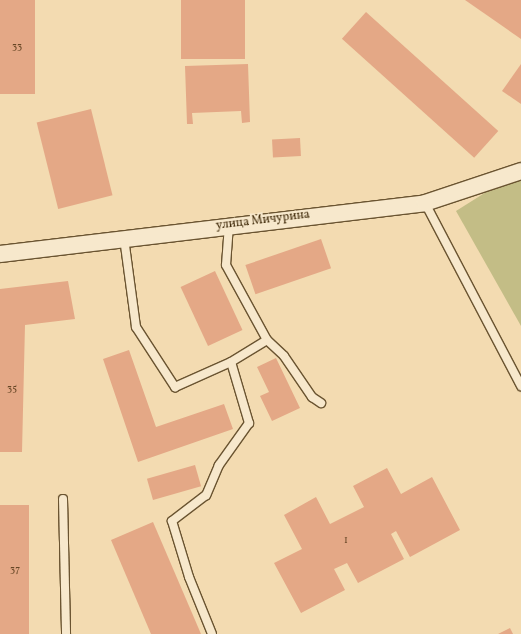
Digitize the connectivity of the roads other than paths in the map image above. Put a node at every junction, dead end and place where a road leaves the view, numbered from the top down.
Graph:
1 (521, 171) edge
2 (425, 203) junction
3 (229, 225) junction
4 (124, 238) junction
5 (0, 254) edge
6 (266, 340) junction
7 (230, 362) junction
8 (521, 386) edge
9 (321, 403) dead end
10 (63, 499) dead end
11 (66, 634) edge
12 (212, 634) edge

1 - 2 street, улица Мичурина
2 - 3 street, улица Мичурина
2 - 8 lane
3 - 4 street, улица Мичурина
3 - 6 lane
4 - 5 street, улица Мичурина
4 - 7 lane
6 - 7 lane
6 - 9 lane
7 - 12 lane
10 - 11 lane

